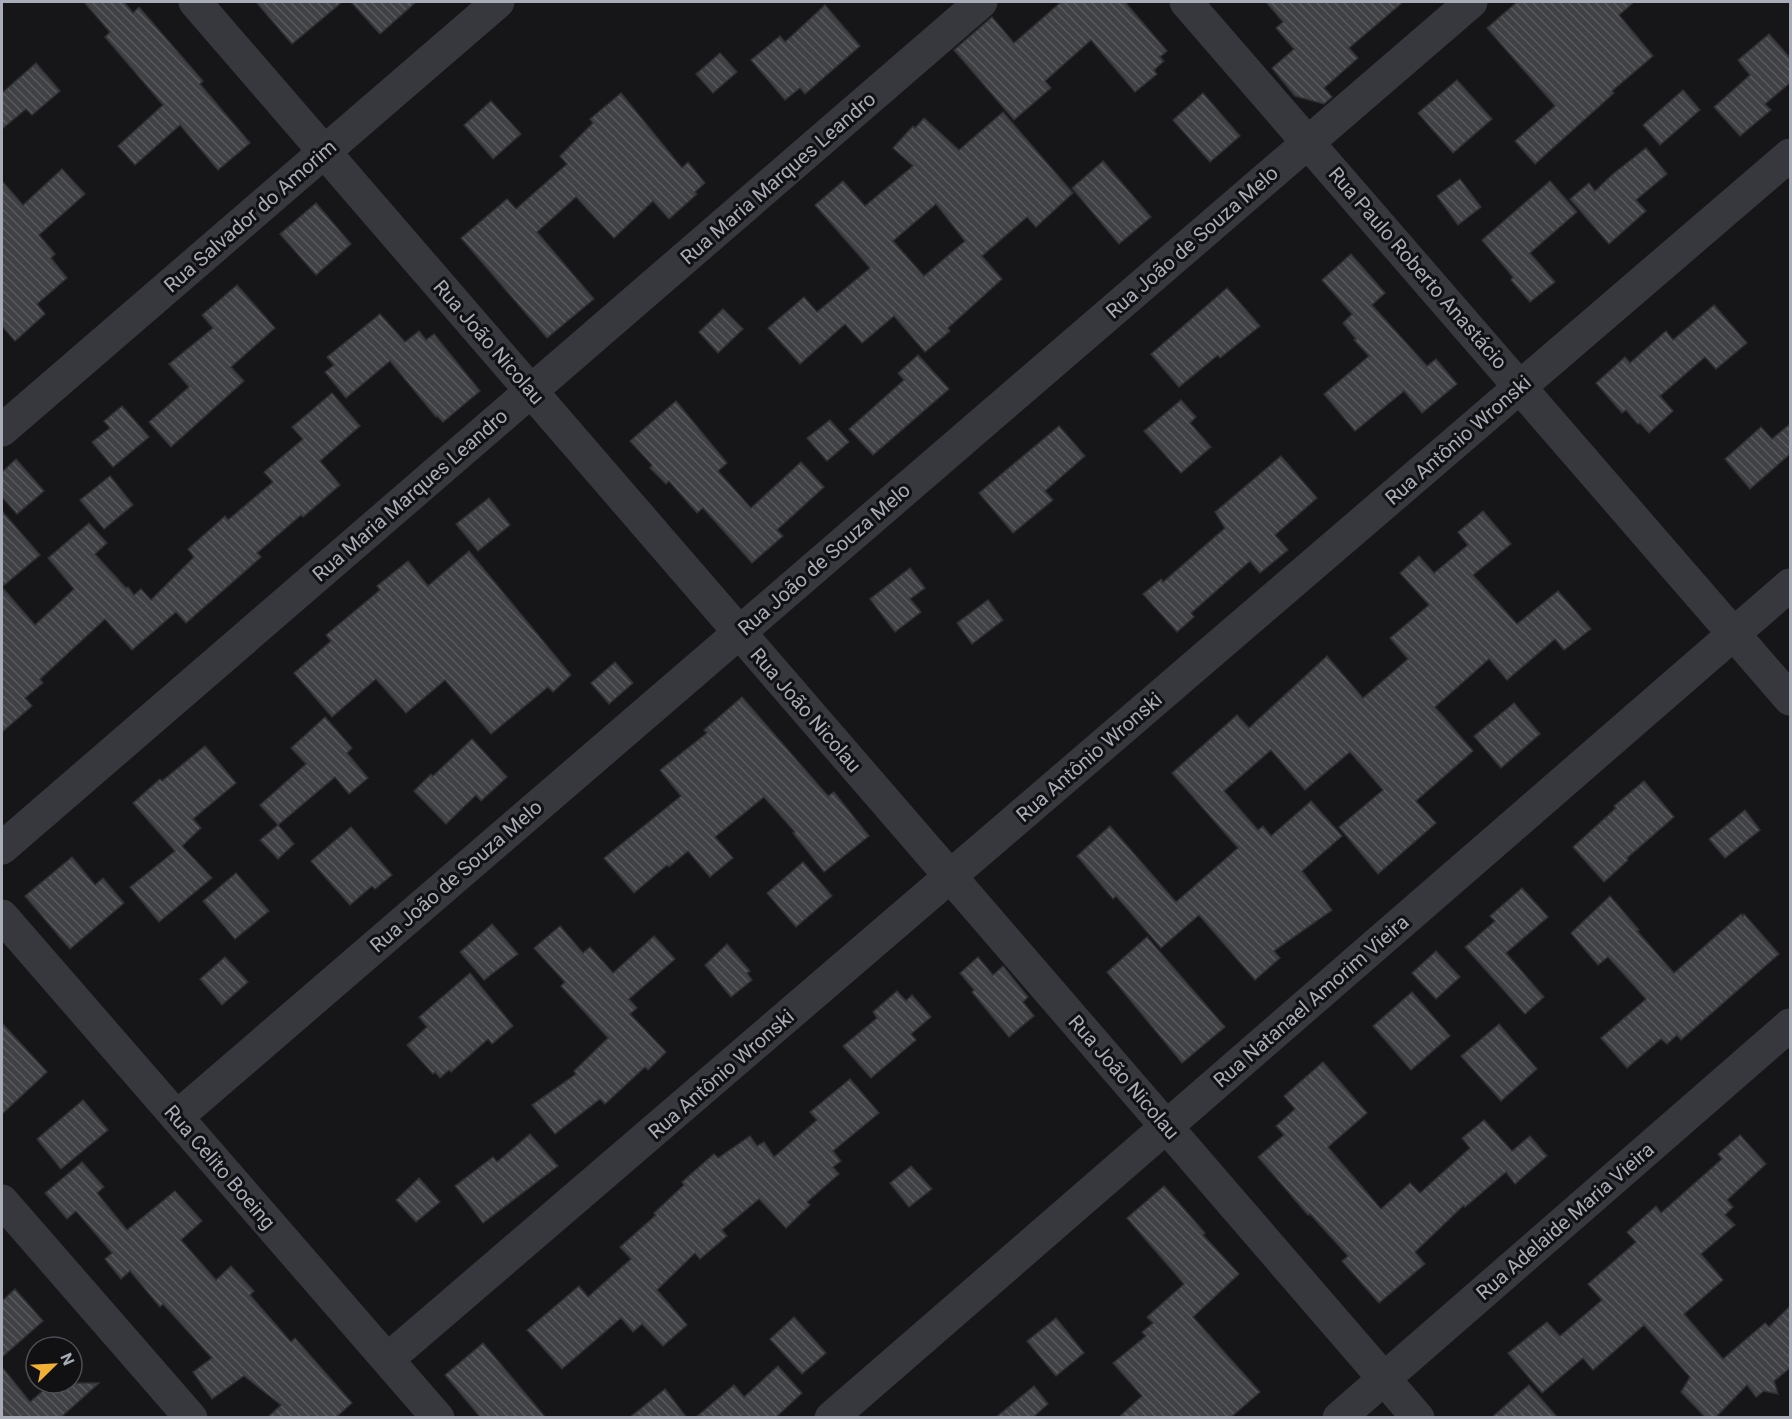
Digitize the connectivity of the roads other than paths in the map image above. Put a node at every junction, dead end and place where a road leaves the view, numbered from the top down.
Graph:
1 (195, 2) edge
2 (498, 2) edge
3 (981, 2) edge
4 (1186, 2) edge
5 (1471, 2) edge
6 (1308, 142) junction
7 (324, 151) junction
8 (1791, 154) edge
9 (1520, 387) junction
10 (531, 391) junction
11 (2, 430) edge
12 (1791, 585) edge
13 (739, 632) junction
14 (1734, 634) junction
15 (1791, 699) edge
16 (2, 848) edge
17 (951, 876) junction
18 (2, 916) edge
19 (1791, 1025) edge
20 (177, 1117) junction
21 (1166, 1126) junction
22 (2, 1201) edge
23 (388, 1359) junction
24 (1384, 1378) junction
25 (191, 1418) edge
26 (438, 1418) edge
27 (831, 1418) edge
28 (1339, 1418) edge
29 (1418, 1418) edge

1 - 7 street, Rua João Nicolau
2 - 7 street, Rua Salvador do Amorim
3 - 10 street, Rua Maria Marques Leandro
4 - 6 street, Rua Paulo Roberto Anastácio
5 - 6 street, Rua João de Souza Melo
6 - 9 street, Rua Paulo Roberto Anastácio
6 - 13 street, Rua João de Souza Melo
7 - 10 street, Rua João Nicolau
7 - 11 street, Rua Salvador do Amorim
8 - 9 street, Rua Antônio Wronski
9 - 14 street, Rua Paulo Roberto Anastácio
9 - 17 street, Rua Antônio Wronski
10 - 13 street, Rua João Nicolau
10 - 16 street, Rua Maria Marques Leandro
12 - 14 street, Rua Natanael Amorim Vieira
13 - 17 street, Rua João Nicolau
13 - 20 street, Rua João de Souza Melo
14 - 15 street, Rua Paulo Roberto Anastácio
14 - 21 street, Rua Natanael Amorim Vieira
17 - 21 street, Rua João Nicolau
17 - 23 street, Rua Antônio Wronski
18 - 20 street, Rua Celito Boeing
19 - 24 street, Rua Adelaide Maria Vieira
20 - 23 street, Rua Celito Boeing
21 - 24 street, Rua João Nicolau
21 - 27 street, Rua Natanael Amorim Vieira
22 - 25 street
23 - 26 street, Rua Celito Boeing
24 - 28 street, Rua Adelaide Maria Vieira
24 - 29 street, Rua João Nicolau

